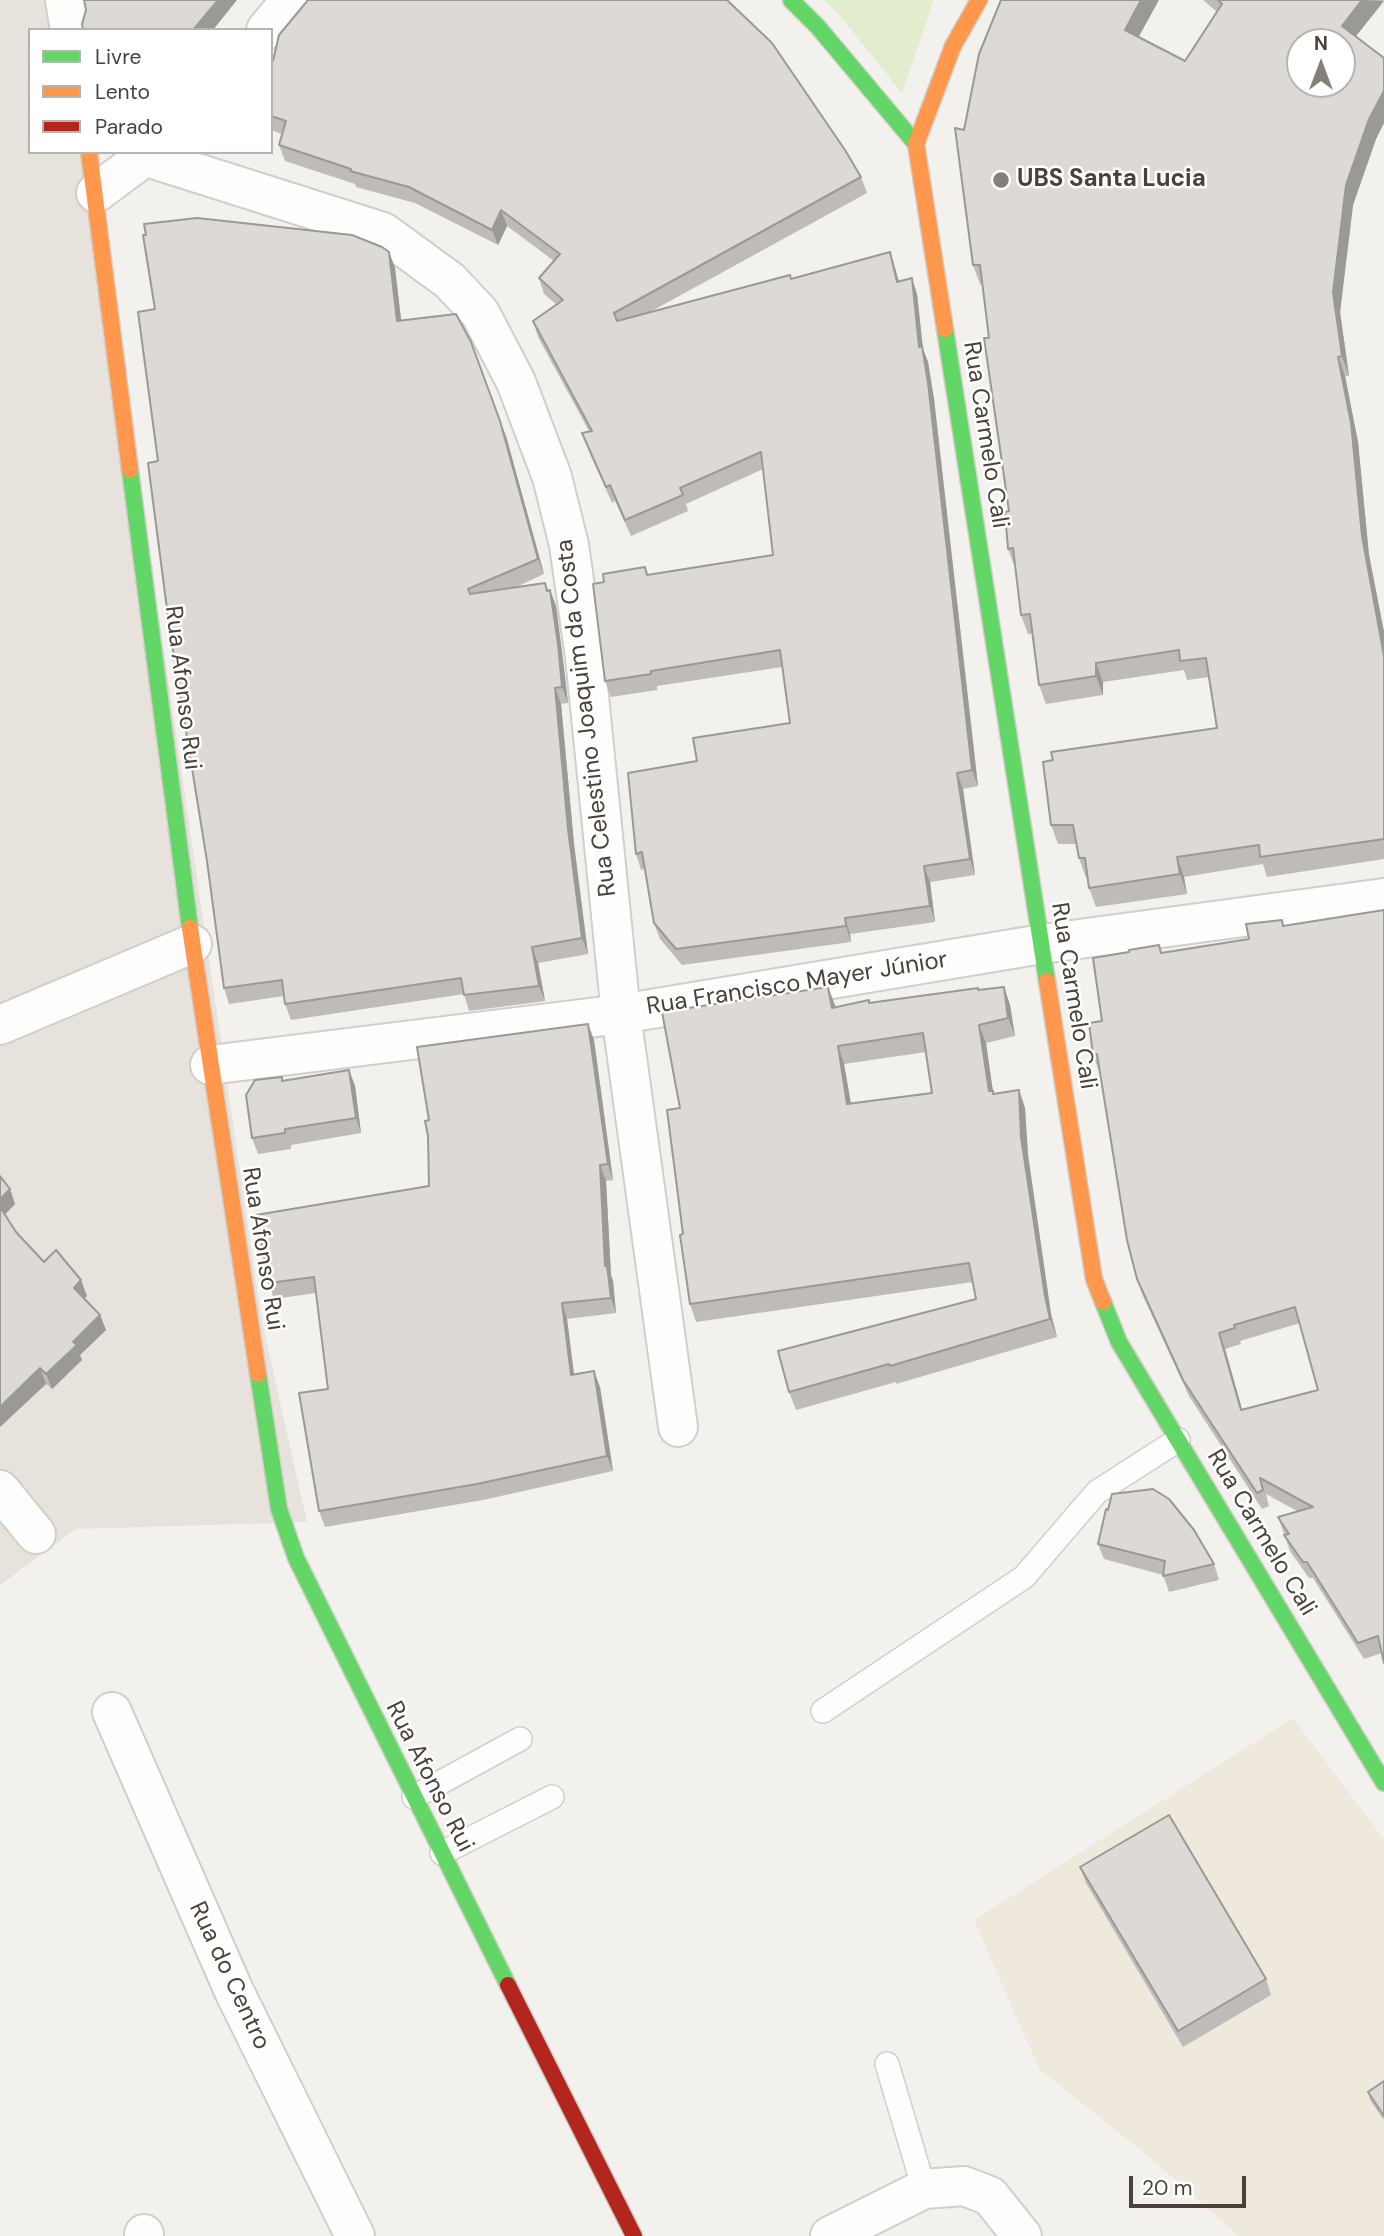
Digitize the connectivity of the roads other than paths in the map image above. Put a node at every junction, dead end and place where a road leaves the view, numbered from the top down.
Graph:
1 (65, 0) edge
2 (290, 0) edge
3 (791, 0) edge
4 (979, 0) edge
5 (70, 28) edge
6 (268, 28) edge
7 (916, 144) junction
8 (89, 154) edge
9 (149, 155) edge
10 (96, 193) junction
11 (1384, 898) edge
12 (191, 944) junction
13 (1042, 944) junction
14 (621, 1013) junction
15 (0, 1025) edge
16 (210, 1065) junction
17 (677, 1427) dead end
18 (1178, 1440) junction
19 (0, 1490) edge
20 (36, 1534) dead end
21 (823, 1711) dead end
22 (112, 1712) dead end
23 (520, 1739) dead end
24 (1384, 1783) edge
25 (414, 1797) junction
26 (551, 1797) dead end
27 (442, 1853) junction
28 (887, 2064) dead end
29 (924, 2189) junction
30 (355, 2236) edge
31 (634, 2236) edge
32 (830, 2236) edge
33 (1022, 2236) edge

1 - 5 street
2 - 6 street
3 - 7 street
4 - 7 street
7 - 13 street, Rua Carmelo Cali
8 - 10 street, Rua Afonso Rui
9 - 10 street
9 - 14 street, Rua Celestino Joaquim da Costa
10 - 12 street, Rua Afonso Rui
11 - 13 street, Rua Francisco Mayer Júnior
12 - 15 street
12 - 16 street, Rua Afonso Rui
13 - 14 street, Rua Francisco Mayer Júnior
13 - 18 street, Rua Carmelo Cali
14 - 16 street, Rua Francisco Mayer Júnior
14 - 17 street, Rua Celestino Joaquim da Costa
16 - 25 street, Rua Afonso Rui
18 - 21 lane
18 - 24 street, Rua Carmelo Cali
19 - 20 street
22 - 30 street, Rua do Centro
23 - 25 lane
25 - 27 street, Rua Afonso Rui
26 - 27 lane
27 - 31 street, Rua Afonso Rui
28 - 29 lane
29 - 32 street
29 - 33 street

